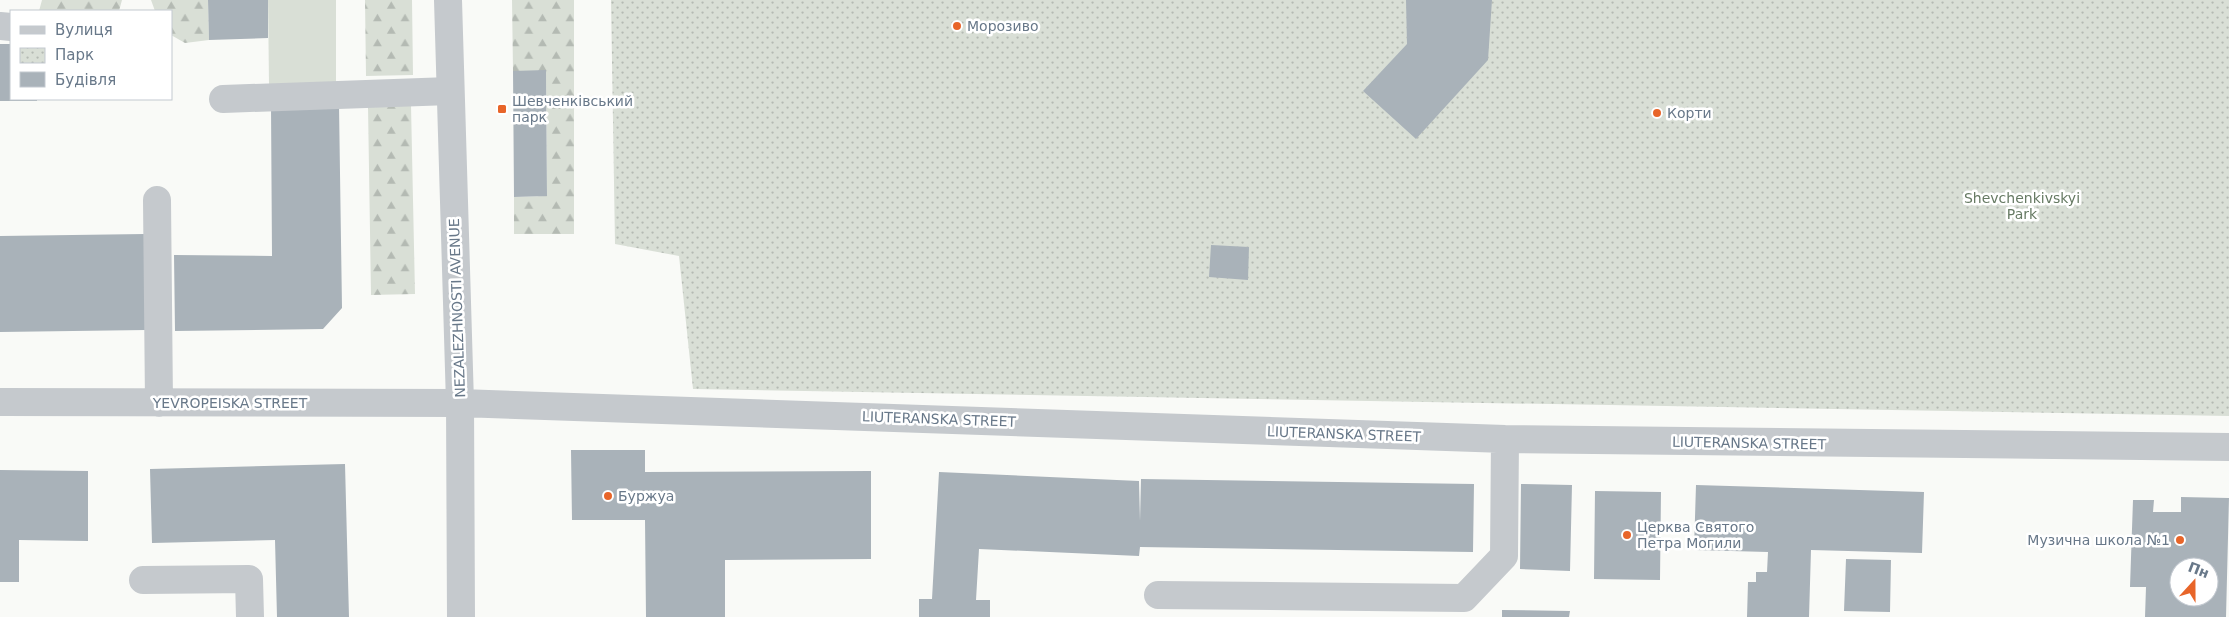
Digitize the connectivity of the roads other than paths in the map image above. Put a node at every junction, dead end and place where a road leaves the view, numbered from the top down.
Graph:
1 (448, 0) edge
2 (450, 91) junction
3 (223, 99) dead end
4 (158, 200) dead end
5 (0, 402) edge
6 (160, 402) junction
7 (460, 403) junction
8 (1506, 439) junction
9 (2229, 447) edge
10 (143, 580) dead end
11 (1158, 595) dead end
12 (250, 617) edge
13 (462, 617) edge

1 - 2 street, NEZALEZHNOSTI AVENUE
2 - 3 street
2 - 7 street, NEZALEZHNOSTI AVENUE
4 - 6 street
5 - 6 street, YEVROPEISKA STREET
6 - 7 street, YEVROPEISKA STREET
7 - 8 street, LIUTERANSKA STREET
7 - 13 street, NEZALEZHNOSTI AVENUE
8 - 9 street, LIUTERANSKA STREET
8 - 11 street
10 - 12 street

